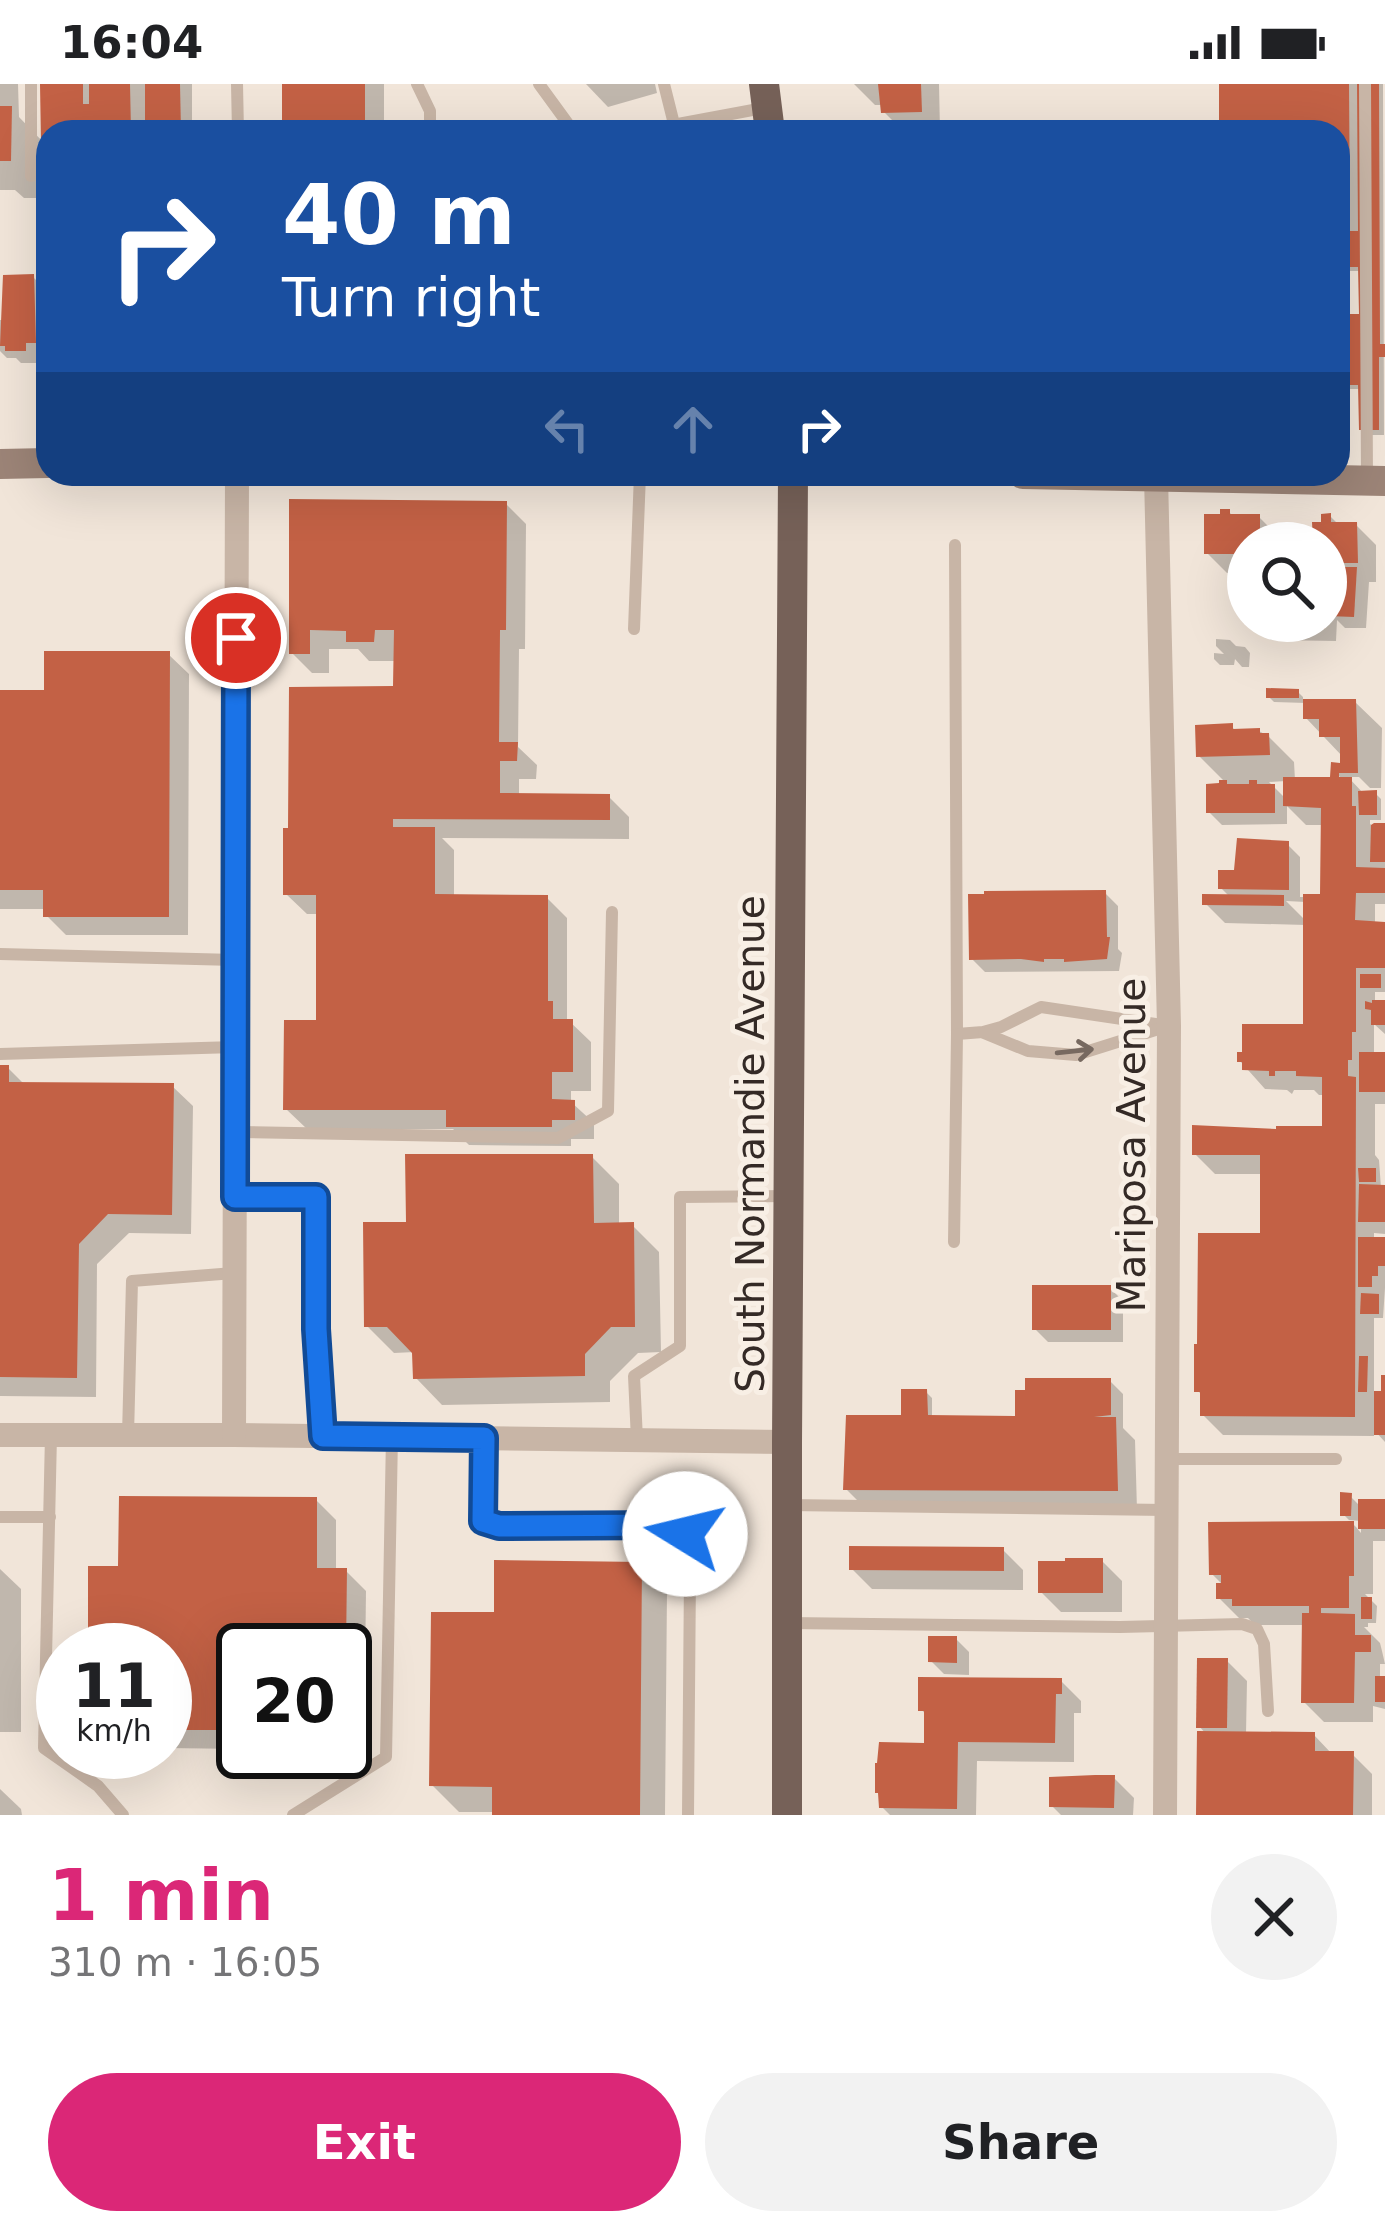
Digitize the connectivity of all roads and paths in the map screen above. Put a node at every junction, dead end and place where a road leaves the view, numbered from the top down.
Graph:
1 (31, 84) edge
2 (237, 84) edge
3 (417, 84) edge
4 (539, 84) edge
5 (664, 84) edge
6 (1365, 84) edge
7 (767, 108) edge
8 (238, 120) edge
9 (430, 120) edge
10 (565, 120) edge
11 (673, 120) edge
12 (697, 120) edge
13 (31, 176) dead end
14 (36, 463) edge
15 (0, 464) edge
16 (1376, 481) edge
17 (236, 486) edge
18 (640, 486) edge
19 (794, 486) edge
20 (1156, 486) edge
21 (955, 545) dead end
22 (634, 629) dead end
23 (612, 912) dead end
24 (0, 954) edge
25 (235, 960) junction
26 (1168, 1026) junction
27 (983, 1032) junction
28 (957, 1034) junction
29 (235, 1047) junction
30 (0, 1054) edge
31 (235, 1132) junction
32 (789, 1196) junction
33 (235, 1197) junction
34 (954, 1243) dead end
35 (234, 1274) junction
36 (0, 1435) edge
37 (51, 1435) junction
38 (128, 1435) junction
39 (234, 1435) junction
40 (323, 1436) junction
41 (392, 1436) junction
42 (484, 1438) junction
43 (637, 1440) junction
44 (787, 1442) junction
45 (1167, 1459) junction
46 (1336, 1459) dead end
47 (787, 1504) junction
48 (1166, 1510) junction
49 (0, 1517) edge
50 (50, 1517) junction
51 (787, 1623) junction
52 (1166, 1627) junction
53 (1268, 1711) dead end
54 (123, 1815) edge
55 (293, 1815) edge
56 (688, 1815) edge
57 (787, 1815) edge
58 (1165, 1815) edge

1 - 13 lane
2 - 8 lane
3 - 9 lane
4 - 10 lane
5 - 11 lane
6 - 16 lane
7 - 12 lane
14 - 15 street
17 - 25 street
18 - 22 lane
19 - 32 main road, South Normandie Avenue
20 - 26 street, Mariposa Avenue
21 - 28 lane
23 - 31 lane
24 - 25 lane
25 - 29 street
26 - 27 lane
27 -> 26 lane
26 - 45 street, Mariposa Avenue
27 - 28 lane
28 - 34 lane
29 - 30 lane
29 - 31 street
31 - 33 street
32 - 43 lane
32 - 44 main road, South Normandie Avenue
33 - 35 street
33 - 40 lane
35 - 38 lane
35 - 39 street
36 - 37 street
37 - 38 street
37 - 50 lane
38 - 39 street
39 - 40 street
40 - 41 street
41 - 42 street
41 - 55 lane
42 - 43 street
42 - 56 lane
43 - 44 street
44 - 47 main road, South Normandie Avenue
45 - 46 lane
45 - 48 street, Mariposa Avenue
47 - 48 lane
47 - 51 main road, South Normandie Avenue
48 - 52 street, Mariposa Avenue
49 - 50 lane
50 - 54 lane
51 - 52 lane
51 - 57 main road, South Normandie Avenue
52 - 53 lane
52 - 58 street, Mariposa Avenue

